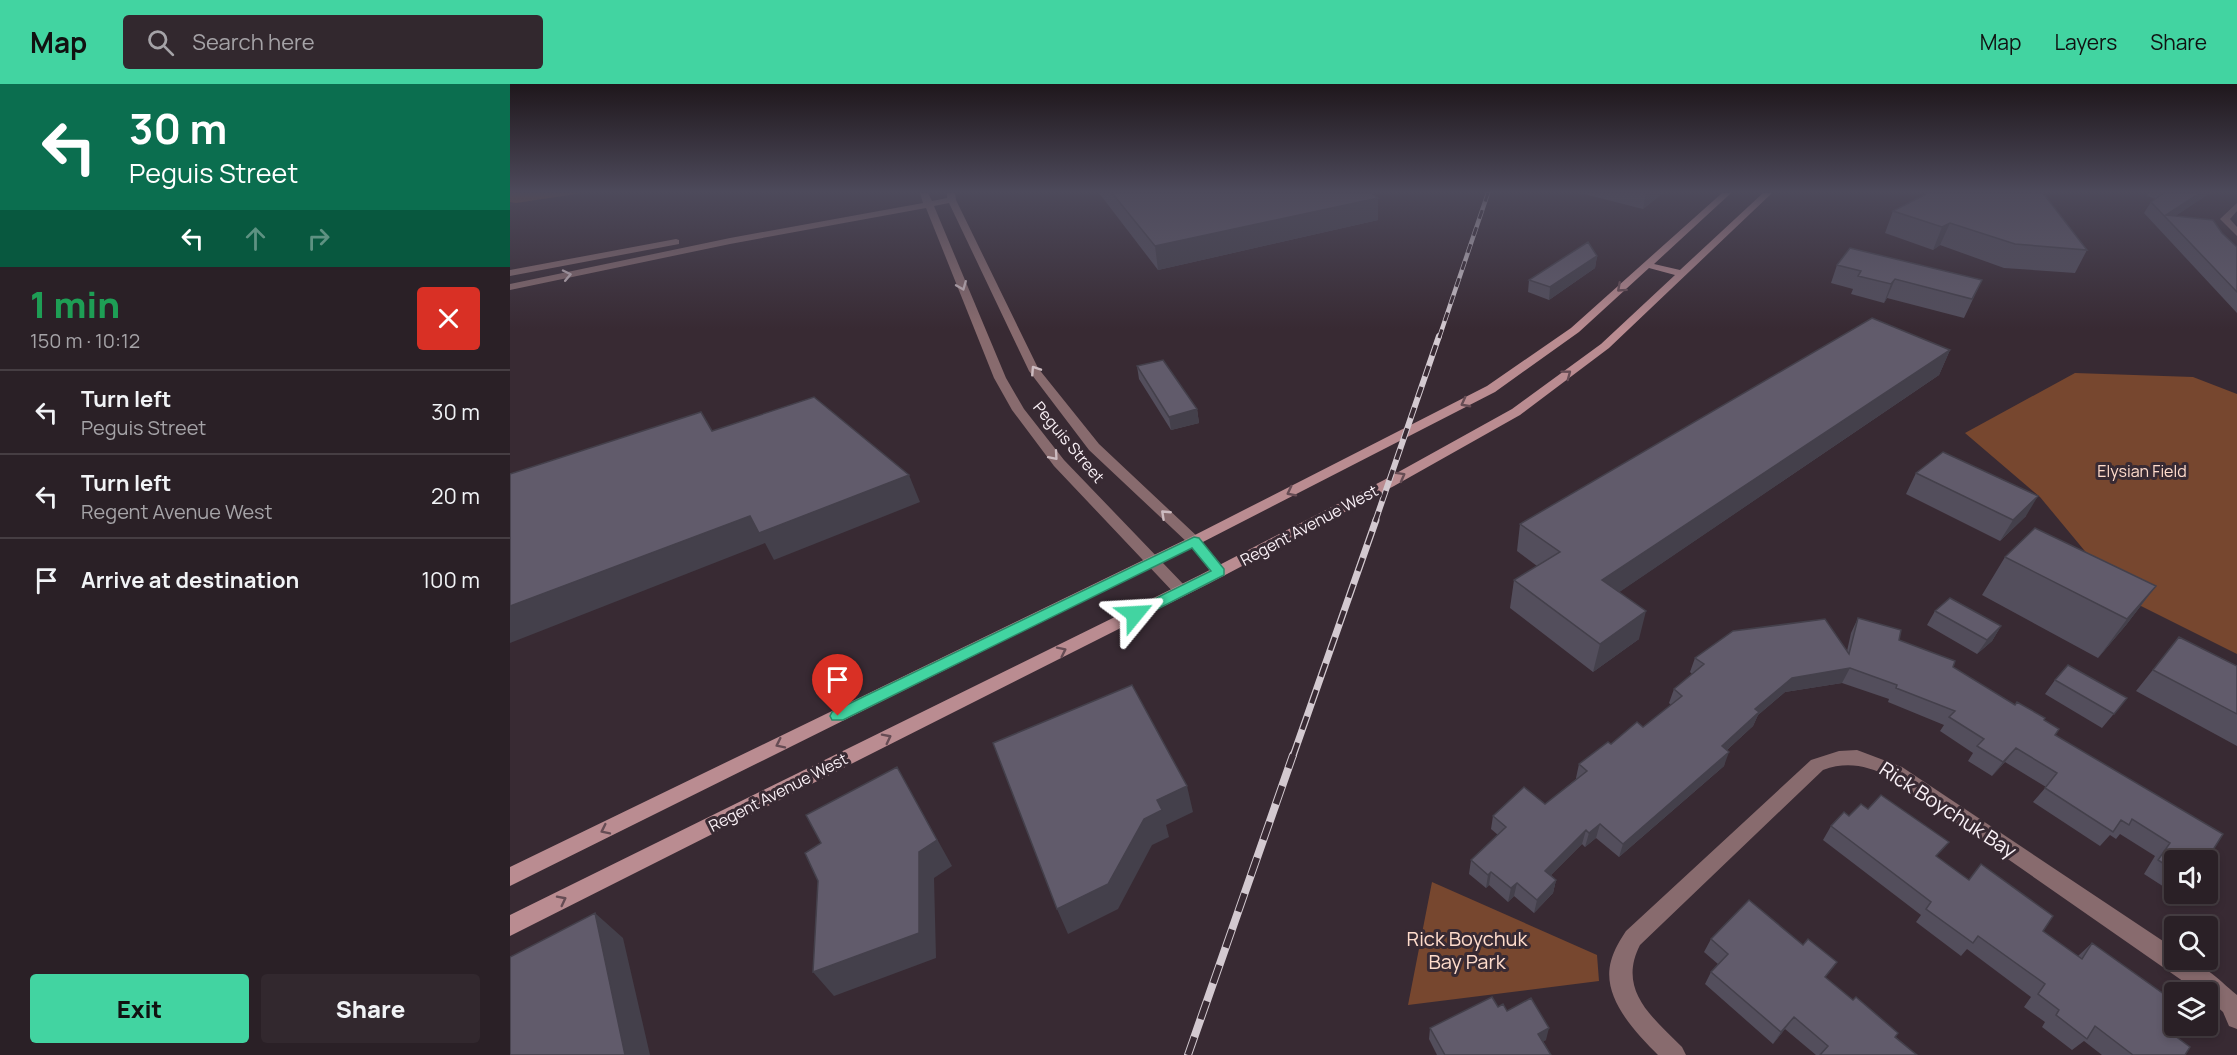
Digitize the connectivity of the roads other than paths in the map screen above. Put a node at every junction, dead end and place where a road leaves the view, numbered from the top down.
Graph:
1 (698, 238) edge
2 (734, 238) edge
3 (945, 238) edge
4 (971, 238) edge
5 (1677, 238) edge
6 (1719, 238) edge
7 (1647, 265) junction
8 (510, 273) edge
9 (1681, 273) junction
10 (510, 287) edge
11 (1194, 541) junction
12 (1153, 561) junction
13 (1220, 572) junction
14 (1181, 591) junction
15 (510, 877) edge
16 (510, 926) edge
17 (2237, 1018) edge
18 (1674, 1055) edge

1 - 8 street
10 -> 2 street
3 -> 12 street, Peguis Street
11 -> 4 street, Peguis Street
5 - 7 main road
6 - 9 main road, Regent Avenue West
7 - 9 main road
7 -> 11 main road
13 -> 9 main road, Regent Avenue West
11 - 12 main road
11 - 13 street, Peguis Street
12 - 14 street, Peguis Street
12 -> 15 main road
13 - 14 main road, Regent Avenue West
16 -> 14 main road, Regent Avenue West
17 - 18 street, Rick Boychuk Bay

